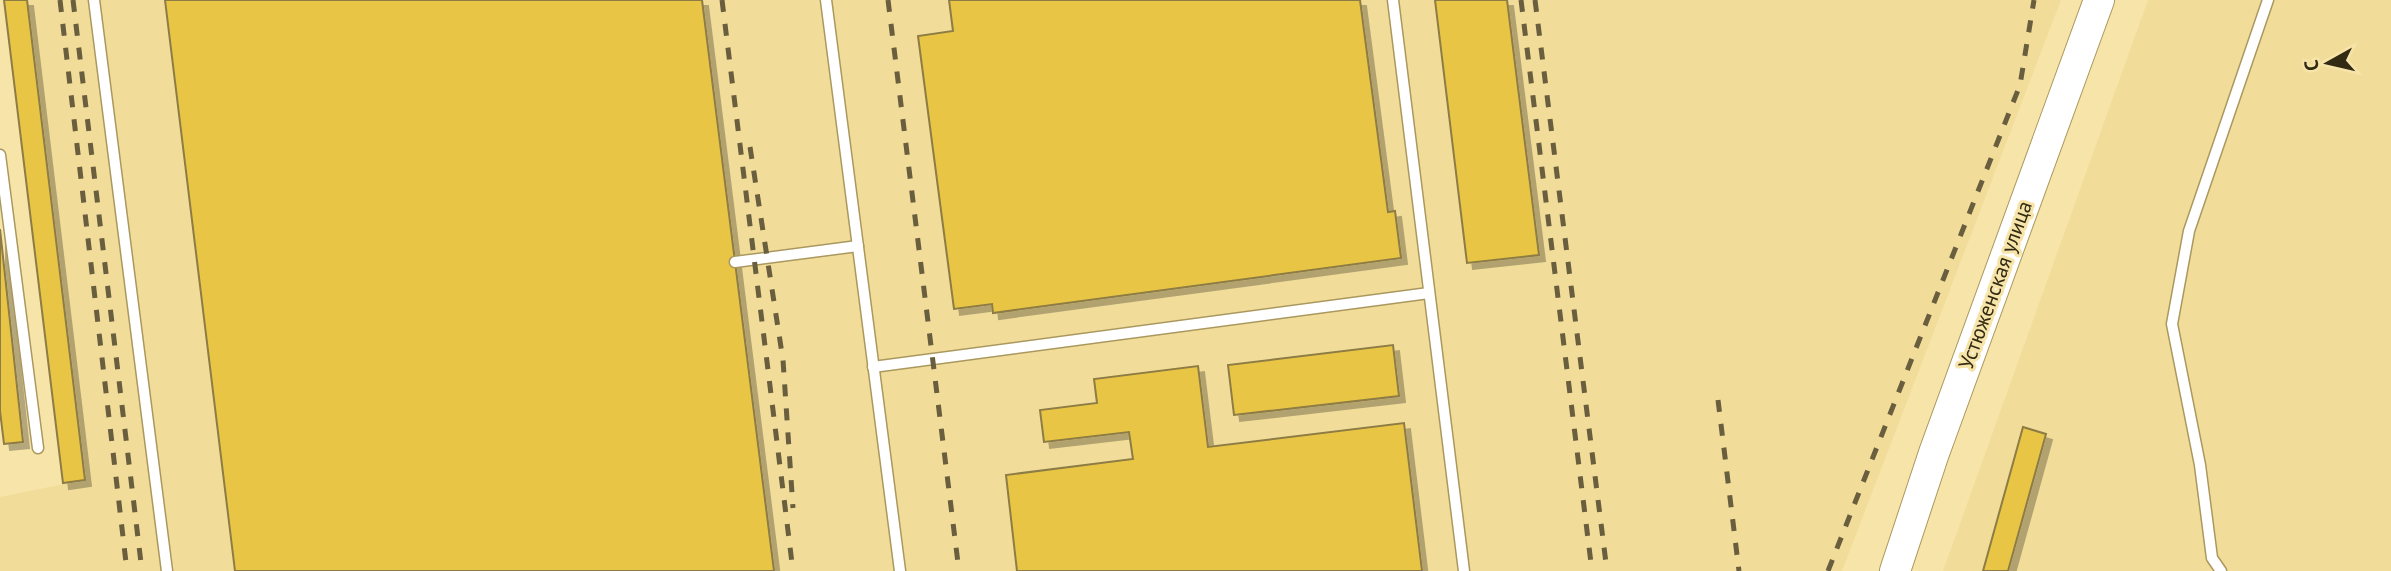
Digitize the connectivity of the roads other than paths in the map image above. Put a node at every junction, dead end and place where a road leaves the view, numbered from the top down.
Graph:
1 (94, 0) edge
2 (826, 0) edge
3 (1393, 0) edge
4 (2099, 0) edge
5 (2268, 0) edge
6 (0, 155) edge
7 (858, 246) junction
8 (735, 262) dead end
9 (1429, 293) junction
10 (873, 367) junction
11 (38, 448) dead end
12 (167, 571) edge
13 (900, 571) edge
14 (1464, 571) edge
15 (1895, 571) edge
16 (2221, 571) edge

1 - 12 lane
2 - 7 lane
3 - 9 lane
4 - 15 main road, Устюженская улица
5 - 16 lane
6 - 11 lane
7 - 8 lane
7 - 10 lane
9 - 10 lane
9 - 14 lane
10 - 13 lane

